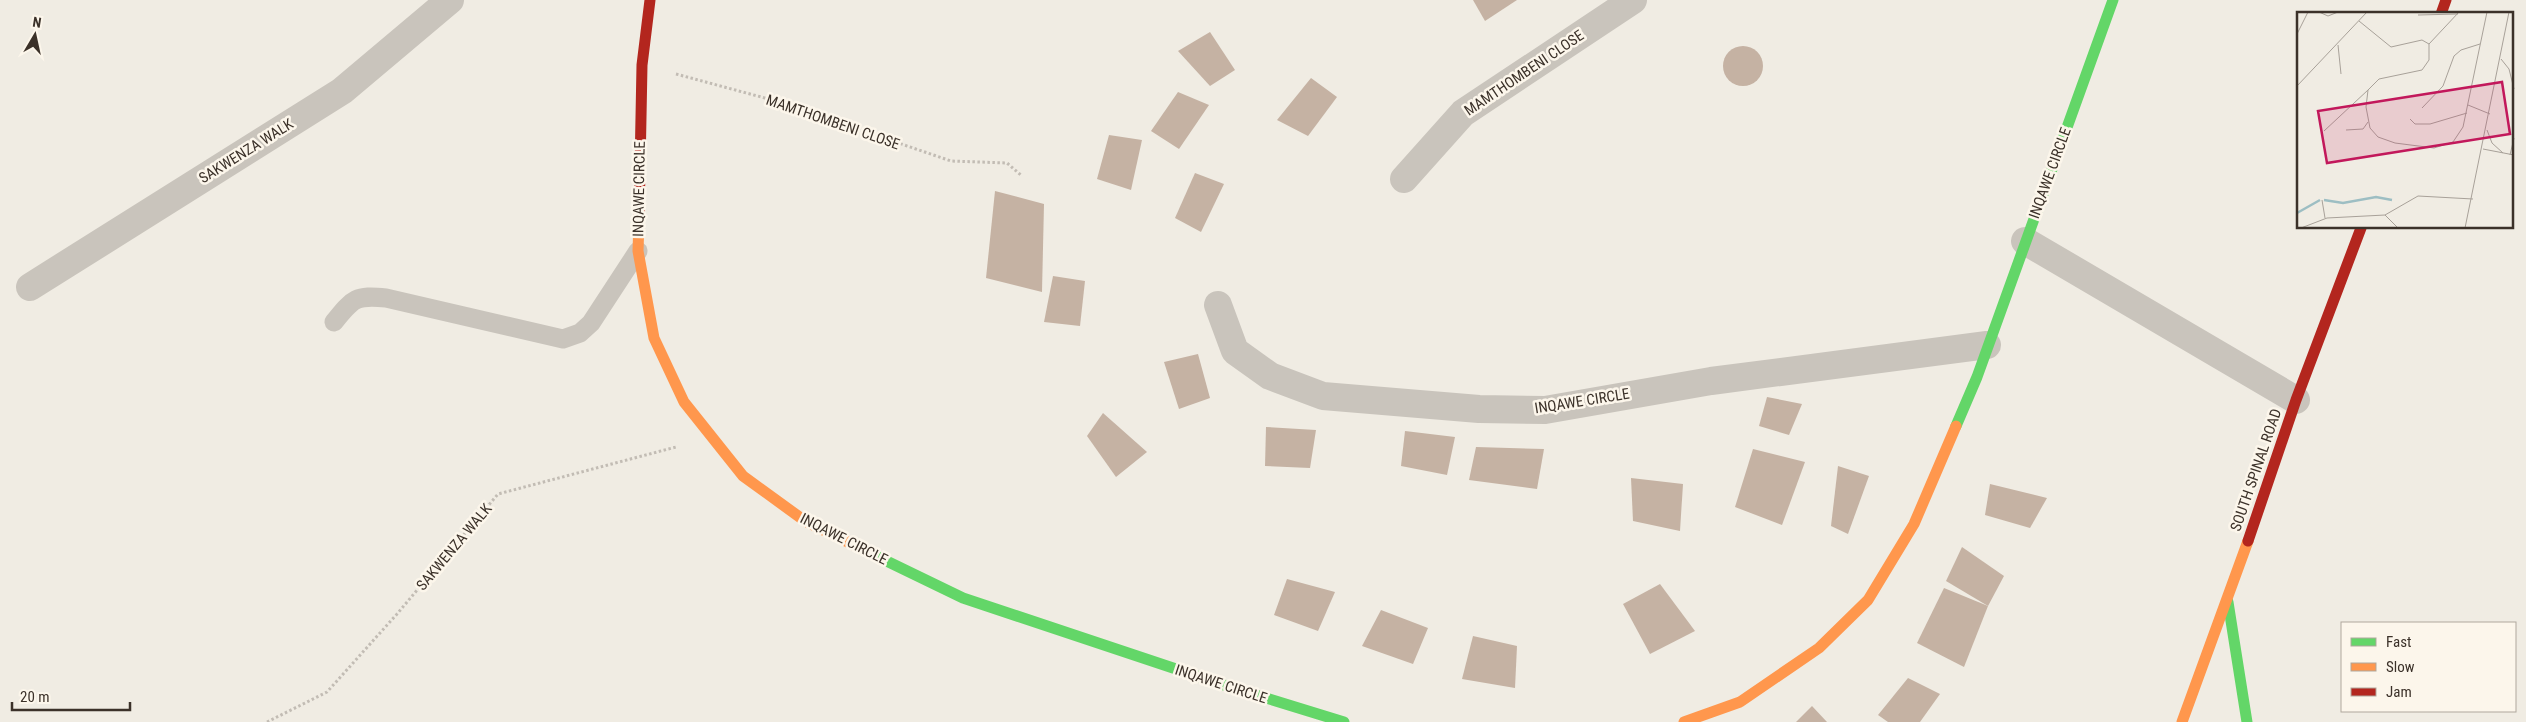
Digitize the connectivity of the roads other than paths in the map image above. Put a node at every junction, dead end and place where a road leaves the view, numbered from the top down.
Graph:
1 (450, 0) edge
2 (650, 0) edge
3 (1633, 0) edge
4 (2113, 0) edge
5 (2446, 0) edge
6 (2442, 12) edge
7 (1404, 180) dead end
8 (2361, 229) edge
9 (2025, 242) junction
10 (638, 251) junction
11 (30, 288) dead end
12 (1218, 304) dead end
13 (334, 322) dead end
14 (1987, 345) junction
15 (2296, 400) junction
16 (2228, 600) junction
17 (1344, 722) edge
18 (1684, 722) edge
19 (2182, 722) edge
20 (2248, 722) edge

1 - 11 street, SAKWENZA WALK
2 - 10 street, INQAWE CIRCLE
3 - 7 street, MAMTHOMBENI CLOSE
4 - 9 street, INQAWE CIRCLE
5 - 6 street
8 - 15 street, SOUTH SPINAL ROAD
9 - 14 street, INQAWE CIRCLE
9 - 15 street
10 - 13 lane
10 - 17 street, INQAWE CIRCLE
12 - 14 street, INQAWE CIRCLE
14 - 18 street, INQAWE CIRCLE
15 - 16 street, SOUTH SPINAL ROAD
16 - 19 street, SOUTH SPINAL ROAD
16 - 20 street

